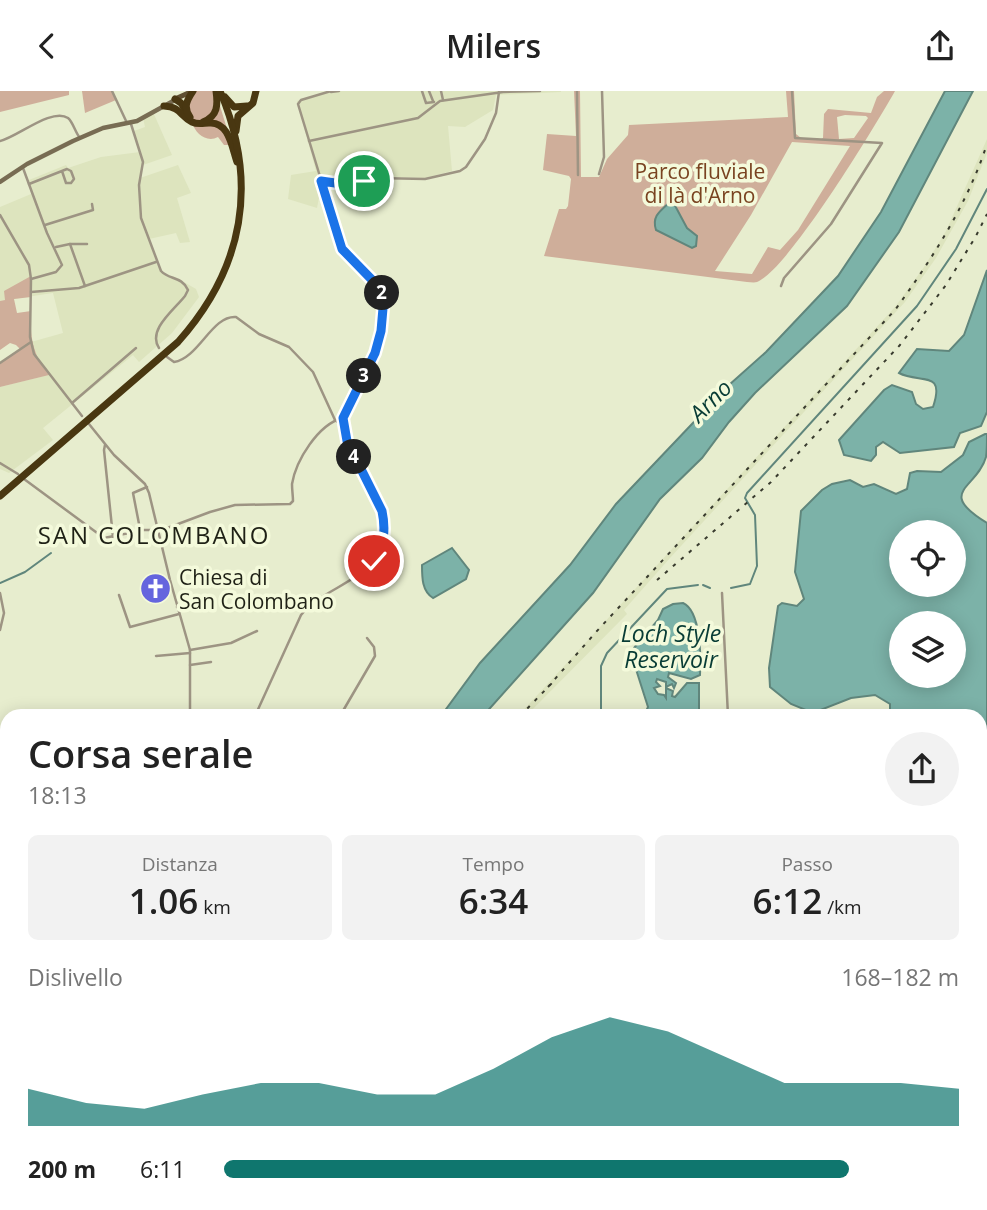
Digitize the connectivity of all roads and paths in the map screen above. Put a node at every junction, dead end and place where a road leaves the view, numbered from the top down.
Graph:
1 (112, 91) edge
2 (193, 91) edge
3 (218, 91) edge
4 (256, 91) edge
5 (339, 91) edge
6 (422, 91) edge
7 (429, 91) edge
8 (441, 91) edge
9 (540, 91) edge
10 (577, 91) edge
11 (602, 91) edge
12 (792, 91) edge
13 (331, 92) edge
14 (499, 92) edge
15 (176, 100) junction
16 (443, 100) junction
17 (435, 103) junction
18 (164, 106) junction
19 (182, 110) junction
20 (129, 123) junction
21 (72, 127) junction
22 (80, 138) junction
23 (0, 141) edge
24 (73, 141) junction
25 (309, 141) junction
26 (239, 164) junction
27 (23, 168) dead end
28 (62, 171) dead end
29 (599, 174) dead end
30 (578, 175) dead end
31 (321, 181) junction
32 (0, 182) edge
33 (29, 184) junction
34 (92, 204) dead end
35 (0, 215) edge
36 (45, 225) junction
37 (70, 244) junction
38 (87, 244) dead end
39 (56, 247) junction
40 (156, 261) junction
41 (31, 279) junction
42 (85, 286) junction
43 (780, 286) dead end
44 (31, 292) junction
45 (31, 342) junction
46 (136, 348) dead end
47 (159, 348) dead end
48 (167, 357) dead end
49 (0, 363) edge
50 (72, 403) junction
51 (82, 416) dead end
52 (343, 418) junction
53 (336, 422) junction
54 (89, 424) dead end
55 (344, 426) junction
56 (348, 443) junction
57 (105, 445) junction
58 (0, 463) edge
59 (18, 474) dead end
60 (23, 479) dead end
61 (147, 487) junction
62 (0, 494) edge
63 (382, 511) junction
64 (388, 522) dead end
65 (140, 530) junction
66 (158, 531) junction
67 (113, 537) junction
68 (0, 593) edge
69 (722, 593) dead end
70 (119, 595) dead end
71 (198, 600) dead end
72 (177, 607) junction
73 (179, 614) junction
74 (0, 630) edge
75 (257, 631) dead end
76 (367, 638) dead end
77 (190, 652) junction
78 (156, 656) dead end
79 (211, 662) dead end
80 (190, 665) junction
81 (190, 709) edge
82 (258, 709) edge
83 (344, 709) edge
84 (728, 709) edge

1 - 20 street
2 - 15 main road
2 - 19 highway
3 - 4 highway
3 - 19 highway
3 - 26 highway
4 - 26 highway
5 - 13 street
6 - 17 street
7 - 17 street
8 - 16 street
9 - 14 street
10 - 30 street
11 - 29 street
12 - 43 street
13 - 25 street
14 - 16 street
14 - 31 street
15 - 18 main road
15 - 19 highway
16 - 17 street
17 - 25 street
18 - 19 highway
18 - 20 main road
19 - 26 highway
20 - 22 main road
20 - 40 street
21 - 22 street
21 - 23 street
21 - 24 street
22 - 24 main road
24 - 32 main road
25 - 31 street
26 - 62 highway
27 - 33 street
28 - 33 street
31 - 52 street
33 - 36 street
34 - 36 street
35 - 41 street
36 - 39 street
37 - 38 street
37 - 39 street
37 - 42 street
39 - 41 street
40 - 42 street
40 - 47 street
41 - 44 street
42 - 44 street
44 - 45 street
45 - 49 street
45 - 50 street
46 - 50 street
48 - 53 street
50 - 51 street
52 - 53 street
52 - 55 street
53 - 55 street
53 - 56 street
53 - 66 street
54 - 57 street
55 - 56 street
56 - 63 street
57 - 61 street
57 - 67 street
58 - 59 street
60 - 67 street
61 - 65 street
61 - 66 street
63 - 64 street
63 - 82 street
65 - 66 street
65 - 67 street
66 - 72 street
68 - 74 street
69 - 84 street
70 - 73 street
71 - 72 street
72 - 73 street
73 - 77 street
75 - 77 street
76 - 83 street
77 - 78 street
77 - 80 street
79 - 80 street
80 - 81 street

